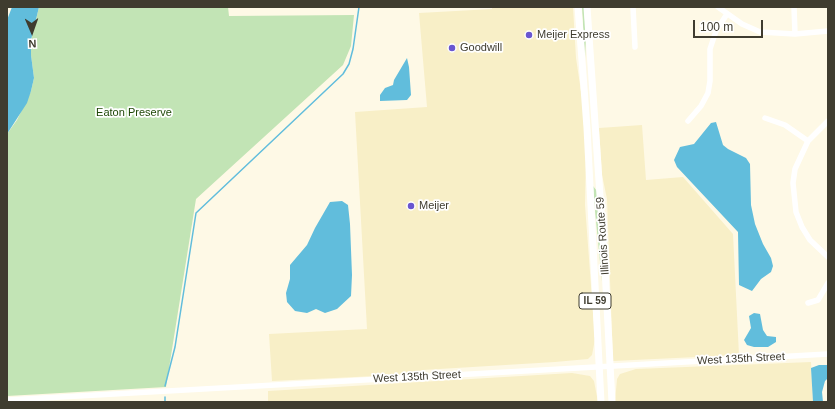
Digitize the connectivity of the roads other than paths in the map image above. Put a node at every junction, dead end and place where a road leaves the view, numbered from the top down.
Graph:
1 (578, 7) edge
2 (587, 7) edge
3 (633, 7) edge
4 (718, 7) edge
5 (794, 7) edge
6 (727, 14) junction
7 (828, 30) edge
8 (795, 34) junction
9 (635, 47) dead end
10 (765, 118) dead end
11 (688, 120) dead end
12 (828, 121) edge
13 (808, 141) junction
14 (590, 174) junction
15 (600, 190) junction
16 (828, 257) edge
17 (828, 284) edge
18 (808, 303) dead end
19 (828, 354) edge
20 (599, 366) junction
21 (610, 366) junction
22 (7, 400) edge
23 (601, 402) edge
24 (612, 402) edge

1 - 14 main road, Illinois Route 59 / IL 59
2 - 15 main road, Illinois Route 59 / IL 59
3 - 9 street
4 - 6 street
5 - 8 street
6 - 8 street
6 - 11 street
7 - 8 street
10 - 13 street
12 - 13 street
13 - 16 street
14 - 15 main road
14 - 20 main road, Illinois Route 59 / IL 59
15 - 21 main road, Illinois Route 59 / IL 59
17 - 18 street
19 - 21 street, West 135th Street
20 - 21 street, West 135th Street
20 - 22 street, West 135th Street
20 - 23 main road, Illinois Route 59 / IL 59
21 - 24 main road, Illinois Route 59 / IL 59

